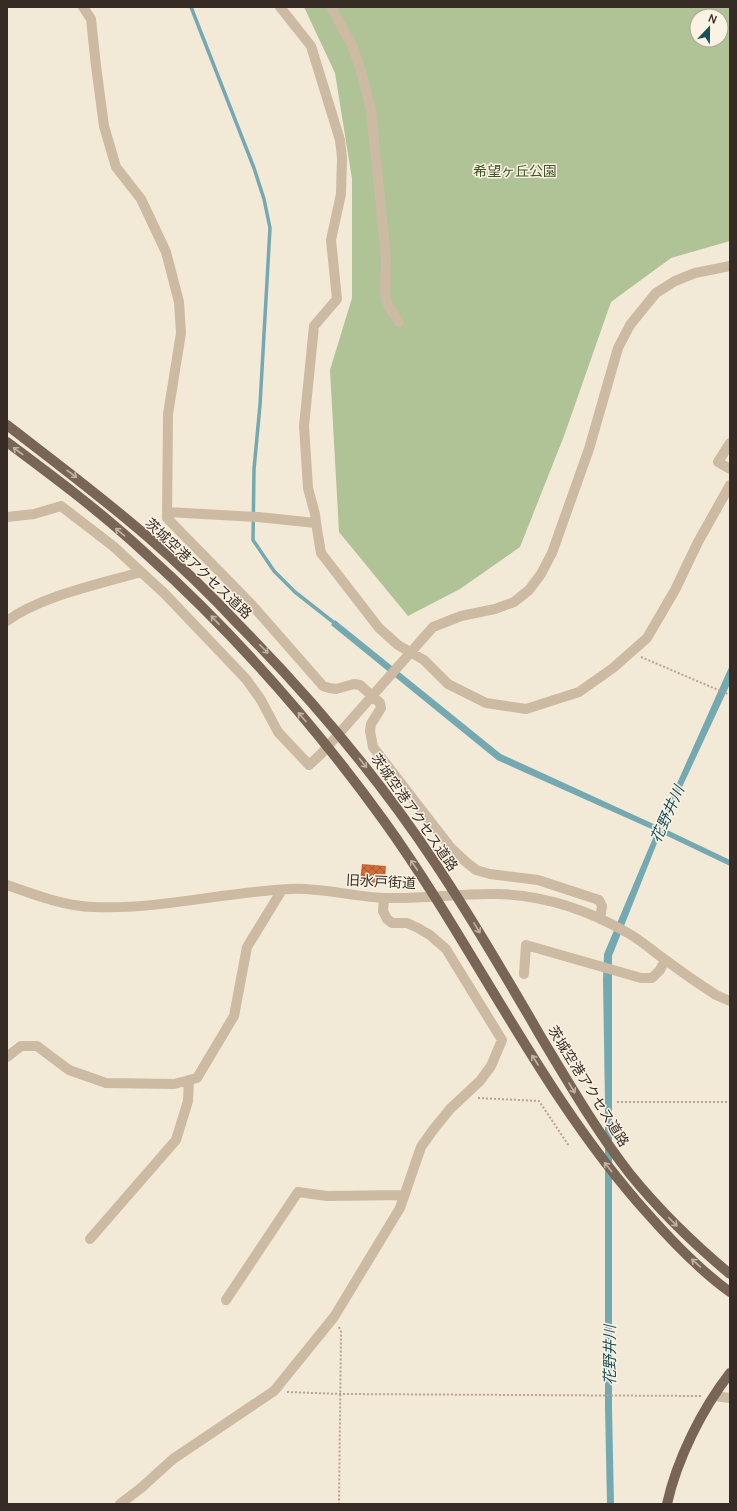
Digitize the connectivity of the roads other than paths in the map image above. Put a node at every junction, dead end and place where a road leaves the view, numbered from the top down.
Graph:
1 (83, 7) edge
2 (280, 7) edge
3 (331, 7) edge
4 (730, 266) edge
5 (399, 322) dead end
6 (7, 425) edge
7 (7, 442) edge
8 (730, 443) edge
9 (730, 469) edge
10 (730, 485) edge
11 (168, 512) junction
12 (7, 517) edge
13 (316, 523) junction
14 (141, 572) junction
15 (7, 621) edge
16 (412, 651) junction
17 (373, 695) junction
18 (339, 732) junction
19 (327, 747) junction
20 (7, 885) edge
21 (282, 890) junction
22 (456, 895) junction
23 (384, 898) junction
24 (436, 898) junction
25 (600, 919) junction
26 (665, 960) junction
27 (524, 974) dead end
28 (730, 1000) edge
29 (7, 1057) edge
30 (189, 1080) junction
31 (404, 1195) junction
32 (90, 1239) dead end
33 (730, 1274) edge
34 (728, 1292) edge
35 (226, 1300) dead end
36 (729, 1373) edge
37 (714, 1396) junction
38 (730, 1398) edge
39 (120, 1504) edge
40 (668, 1504) edge

1 - 11 street
2 - 13 street
3 - 5 street
4 - 16 street
6 -> 18 main road, 茨城空港アクセス道路
19 -> 7 main road, 茨城空港アクセス道路
8 - 9 street
10 - 16 street
11 - 13 street
11 - 17 street
12 - 14 street
13 - 16 street
14 - 15 street
14 - 19 street
16 - 17 street
17 - 18 street
17 - 25 street
18 - 19 street
18 -> 22 main road, 茨城空港アクセス道路
24 -> 19 main road, 茨城空港アクセス道路
20 - 21 street, 旧水戸街道
21 - 23 street, 旧水戸街道
21 - 30 street
22 - 24 street, 旧水戸街道
22 - 25 street, 旧水戸街道
22 -> 33 main road, 茨城空港アクセス道路
23 - 24 street, 旧水戸街道
23 - 31 street
34 -> 24 main road, 茨城空港アクセス道路
25 - 26 street, 旧水戸街道
26 - 27 street
26 - 28 street, 旧水戸街道
29 - 30 street
30 - 32 street
31 - 35 street
31 - 39 street
36 - 37 main road
37 - 38 street
37 - 40 main road

